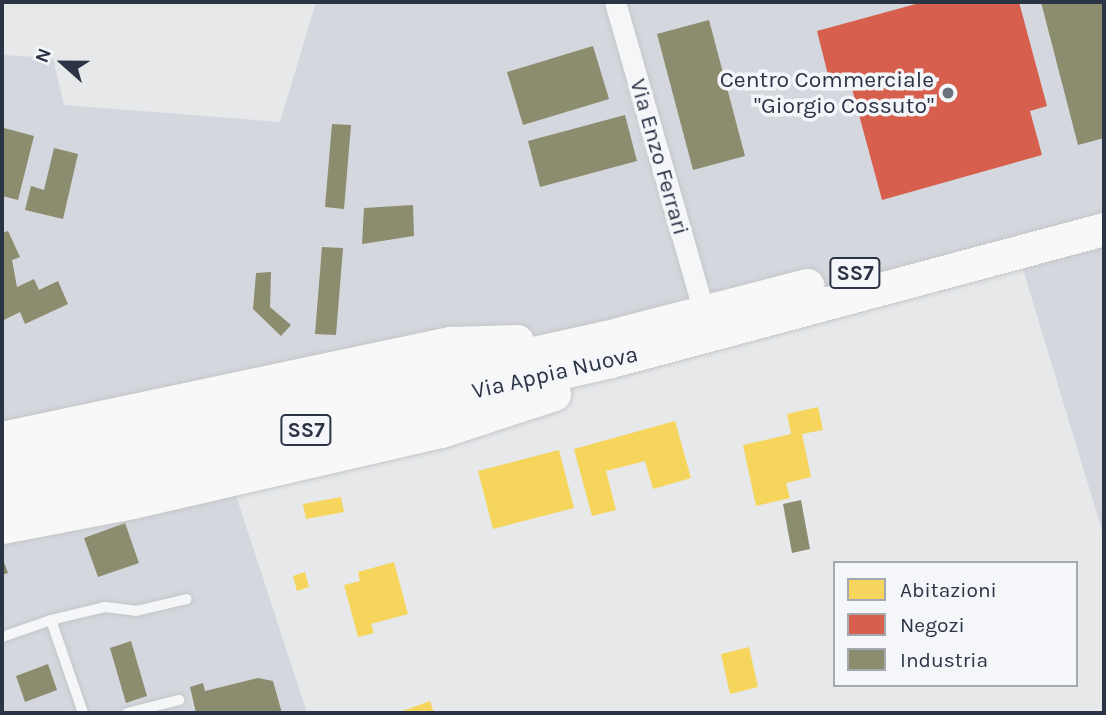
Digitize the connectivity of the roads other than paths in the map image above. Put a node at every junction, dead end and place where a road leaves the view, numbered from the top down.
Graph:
1 (615, 2) edge
2 (1104, 208) edge
3 (1104, 229) edge
4 (704, 312) junction
5 (609, 349) junction
6 (2, 439) edge
7 (2, 470) edge
8 (2, 499) edge
9 (2, 527) edge
10 (187, 599) dead end
11 (51, 620) junction
12 (2, 637) edge
13 (179, 700) dead end
14 (83, 713) edge
15 (127, 713) edge

1 - 4 street, Via Enzo Ferrari
2 - 4 main road, Via Appia Nuova / SS7
3 - 5 main road, Via Appia Nuova / SS7
4 - 5 main road, Via Appia Nuova / SS7
5 - 6 main road
5 - 7 main road, Via Appia Nuova / SS7
5 - 8 main road, Via Appia Nuova / SS7
5 - 9 main road
10 - 11 lane
11 - 12 lane
11 - 14 lane
13 - 15 lane

